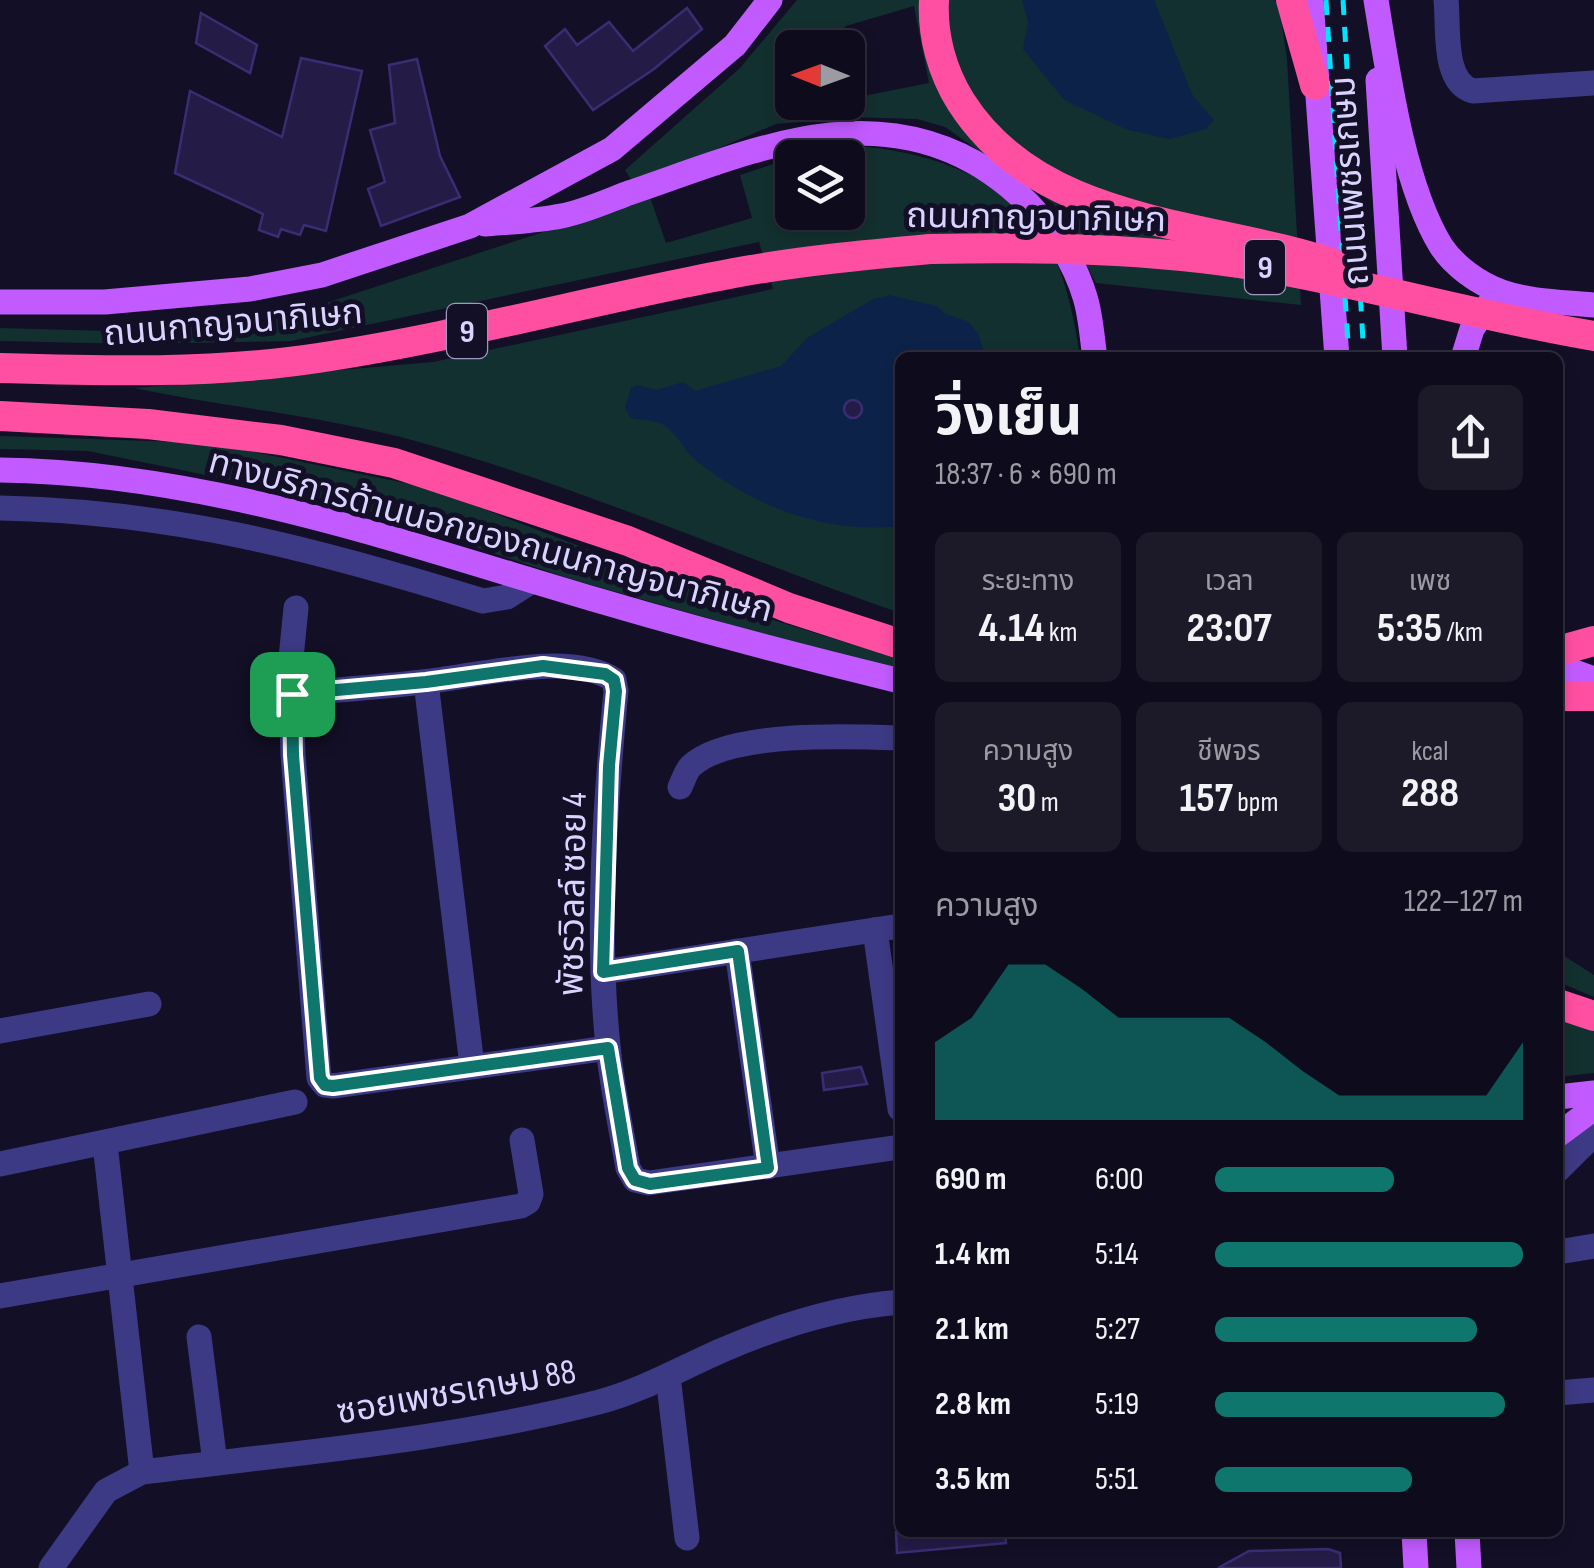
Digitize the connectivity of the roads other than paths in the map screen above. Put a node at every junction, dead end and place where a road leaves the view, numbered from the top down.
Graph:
1 (770, 0) edge
2 (934, 0) edge
3 (1291, 0) edge
4 (1311, 0) edge
5 (1374, 0) edge
6 (1446, 0) edge
7 (1594, 83) edge
8 (1316, 85) junction
9 (470, 226) junction
10 (1502, 292) junction
11 (0, 302) edge
12 (1594, 305) edge
13 (1467, 311) junction
14 (1594, 336) edge
15 (1094, 352) edge
16 (1337, 352) edge
17 (1396, 352) edge
18 (1465, 352) edge
19 (0, 368) edge
20 (0, 416) edge
21 (0, 470) edge
22 (0, 508) edge
23 (400, 540) junction
24 (393, 573) junction
25 (532, 581) junction
26 (296, 608) dead end
27 (1594, 641) edge
28 (895, 642) edge
29 (1563, 650) edge
30 (1563, 668) edge
31 (1594, 678) edge
32 (895, 679) edge
33 (426, 682) junction
34 (292, 694) junction
35 (1563, 696) edge
36 (1594, 696) edge
37 (895, 738) edge
38 (680, 787) dead end
39 (888, 928) edge
40 (738, 951) junction
41 (603, 972) junction
42 (148, 1004) dead end
43 (1563, 1006) edge
44 (1594, 1016) edge
45 (0, 1031) edge
46 (895, 1034) edge
47 (608, 1048) junction
48 (472, 1066) junction
49 (1594, 1093) edge
50 (1563, 1096) edge
51 (295, 1102) dead end
52 (1594, 1108) edge
53 (1563, 1131) edge
54 (1593, 1135) edge
55 (522, 1140) dead end
56 (105, 1144) junction
57 (895, 1148) edge
58 (0, 1164) edge
59 (1563, 1165) edge
60 (768, 1168) junction
61 (1594, 1246) edge
62 (1563, 1251) edge
63 (121, 1276) junction
64 (0, 1296) edge
65 (895, 1303) edge
66 (199, 1337) dead end
67 (668, 1376) junction
68 (1594, 1390) edge
69 (1563, 1393) edge
70 (215, 1463) junction
71 (142, 1472) junction
72 (1414, 1537) edge
73 (1467, 1537) edge
74 (687, 1538) dead end
75 (51, 1568) edge
76 (1416, 1568) edge
77 (1469, 1568) edge

1 - 9 main road
2 - 13 highway, bridge
3 - 8 highway
4 - 8 main road, ถนนเพชรเกษม
5 - 10 main road
5 - 17 main road, ถนนเพชรเกษม
6 - 7 street
8 - 16 main road, ถนนเพชรเกษม
9 - 11 main road
9 - 15 main road
10 - 12 main road
10 - 18 main road
13 - 14 highway, ถนนกาญจนาภิเษก / 9, bridge
13 - 19 highway, ถนนกาญจนาภิเษก / 9, bridge
20 - 28 highway
21 - 23 main road, ทางบริการด้านนอกของถนนกาญจนาภิเษก
22 - 24 street
23 - 24 street
23 - 25 main road, ทางบริการด้านนอกของถนนกาญจนาภิเษก
24 - 25 street
25 - 32 main road, ทางบริการด้านนอกของถนนกาญจนาภิเษก
26 - 34 street
27 - 29 highway
30 - 31 main road
33 - 34 street
33 - 41 street, พัชรวิลล์ ซอย 4
33 - 48 street
34 - 48 street
35 - 36 highway
37 - 38 street
39 - 40 street
39 - 46 street
40 - 41 street
40 - 60 street
41 - 47 street, พัชรวิลล์ ซอย 4
42 - 45 street
43 - 44 highway
47 - 48 street
47 - 60 street, พัชรวิลล์ ซอย 4
49 - 50 main road
51 - 56 street
52 - 53 main road
54 - 59 street
55 - 63 street
56 - 58 street
56 - 63 street
57 - 60 street
61 - 62 street
63 - 64 street
63 - 71 street
65 - 67 street, ซอยเพชรเกษม 88
66 - 70 street
67 - 70 street, ซอยเพชรเกษม 88
67 - 74 street
68 - 69 street
70 - 71 street, ซอยเพชรเกษม 88
71 - 75 street, ซอยเพชรเกษม 88
72 - 76 main road
73 - 77 main road

